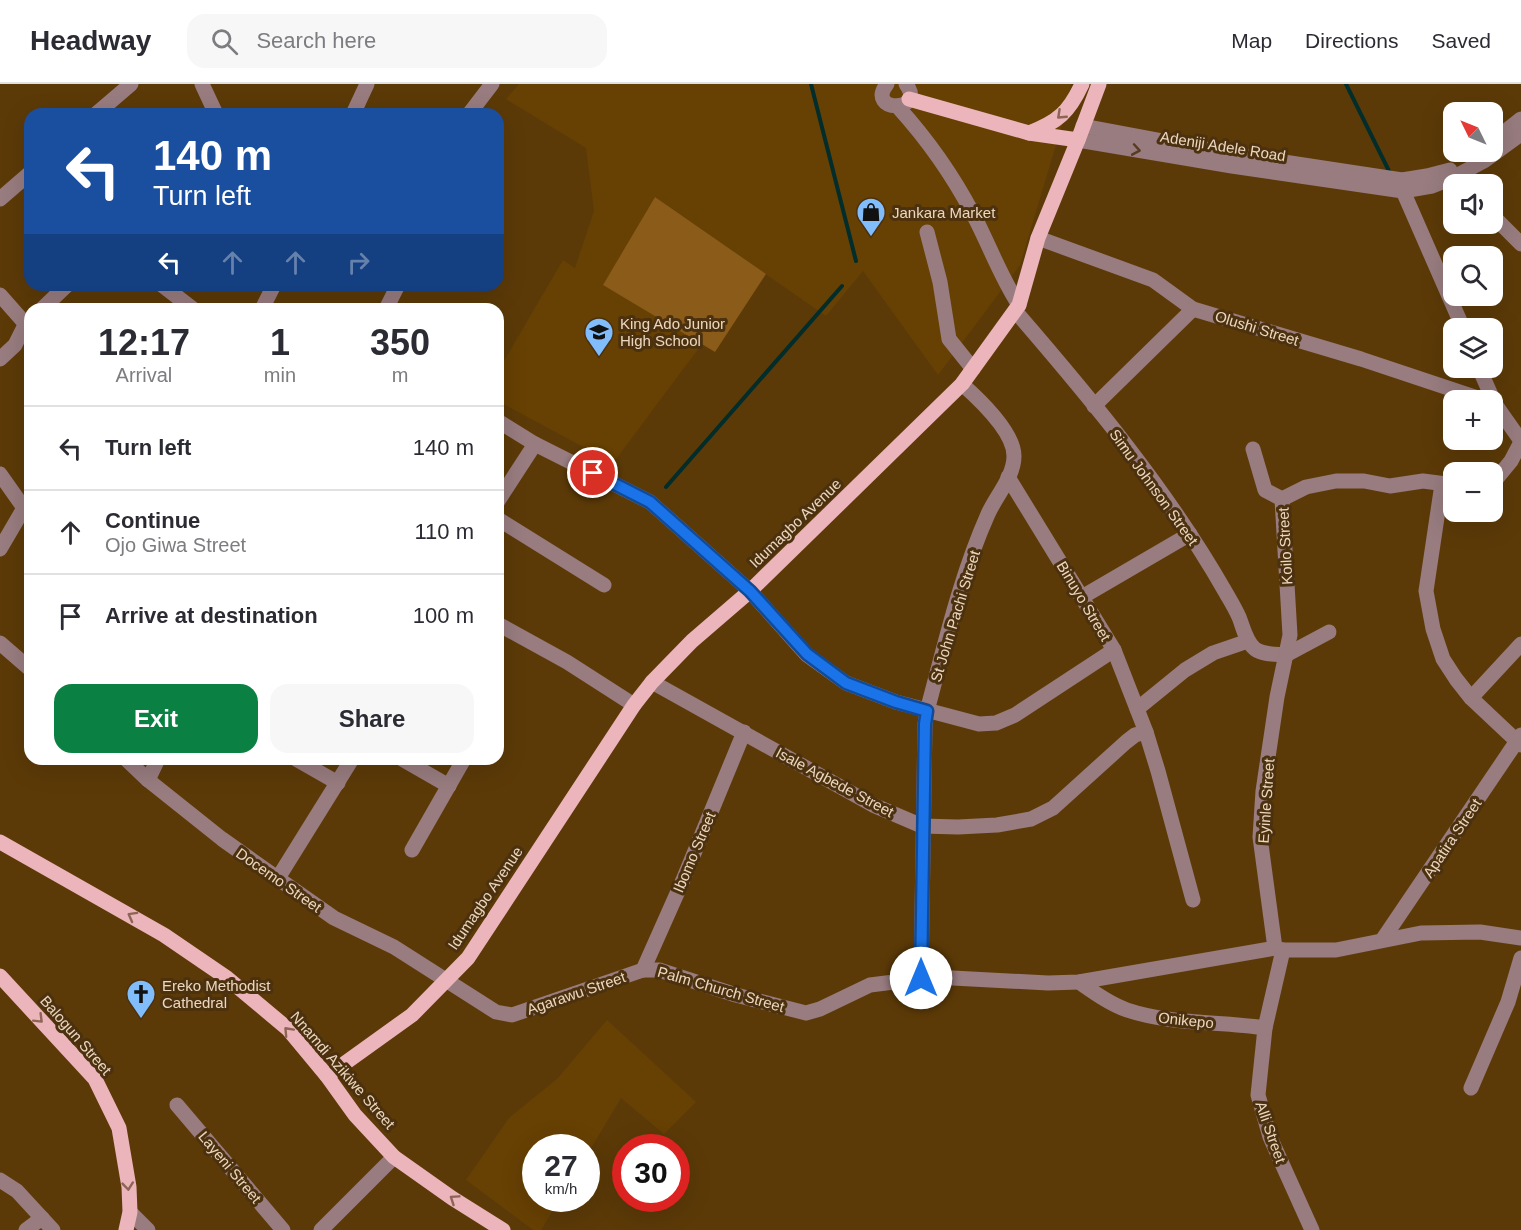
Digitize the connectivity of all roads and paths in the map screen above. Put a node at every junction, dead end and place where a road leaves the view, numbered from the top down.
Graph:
1 (130, 84) edge
2 (202, 84) edge
3 (367, 84) edge
4 (492, 84) edge
5 (1082, 84) edge
6 (1099, 84) edge
7 (882, 88) edge
8 (904, 97) edge
9 (103, 108) edge
10 (213, 108) edge
11 (356, 108) edge
12 (474, 108) edge
13 (1521, 119) edge
14 (1029, 133) junction
15 (1081, 133) junction
16 (1503, 133) edge
17 (1521, 134) edge
18 (1464, 162) edge
19 (1465, 174) edge
20 (24, 178) edge
21 (1443, 184) edge
22 (1403, 191) junction
23 (0, 199) edge
24 (1503, 225) edge
25 (927, 232) dead end
26 (1038, 238) junction
27 (1521, 243) edge
28 (61, 291) edge
29 (170, 291) edge
30 (0, 295) edge
31 (48, 303) edge
32 (185, 303) edge
33 (1017, 309) junction
34 (1193, 309) junction
35 (1459, 318) edge
36 (24, 321) edge
37 (24, 331) edge
38 (0, 359) edge
39 (973, 369) junction
40 (962, 384) junction
41 (1452, 390) edge
42 (1094, 406) junction
43 (1503, 419) edge
44 (504, 426) edge
45 (1521, 442) edge
46 (535, 444) junction
47 (1253, 449) dead end
48 (1503, 471) edge
49 (0, 474) edge
50 (1008, 477) junction
51 (1443, 484) edge
52 (504, 492) edge
53 (1282, 499) junction
54 (24, 505) edge
55 (1443, 509) edge
56 (24, 513) edge
57 (504, 523) edge
58 (1190, 534) junction
59 (0, 549) edge
60 (604, 585) dead end
61 (750, 591) junction
62 (1082, 597) junction
63 (504, 627) edge
64 (1329, 632) dead end
65 (1248, 641) junction
66 (0, 643) edge
67 (1521, 644) edge
68 (1114, 650) junction
69 (1286, 655) junction
70 (24, 664) edge
71 (652, 682) junction
72 (1471, 698) junction
73 (634, 705) junction
74 (1137, 709) junction
75 (927, 711) junction
76 (744, 732) junction
77 (1146, 732) junction
78 (1520, 740) edge
79 (132, 765) edge
80 (155, 765) edge
81 (306, 765) edge
82 (348, 765) edge
83 (412, 765) edge
84 (461, 765) edge
85 (148, 780) junction
86 (338, 783) junction
87 (449, 786) junction
88 (922, 826) junction
89 (0, 842) edge
90 (412, 850) dead end
91 (278, 879) junction
92 (1193, 900) dead end
93 (1521, 938) edge
94 (1383, 939) junction
95 (1279, 949) junction
96 (1521, 958) edge
97 (643, 970) junction
98 (0, 976) edge
99 (921, 978) junction
100 (446, 981) junction
101 (1080, 982) junction
102 (1265, 1028) junction
103 (327, 1076) junction
104 (1471, 1088) dead end
105 (177, 1105) dead end
106 (394, 1157) junction
107 (0, 1180) edge
108 (130, 1212) junction
109 (42, 1218) junction
110 (26, 1230) edge
111 (53, 1230) edge
112 (126, 1230) edge
113 (148, 1230) edge
114 (283, 1230) edge
115 (321, 1230) edge
116 (503, 1230) edge
117 (1312, 1230) edge

1 - 9 street
2 - 10 street
3 - 11 street
4 - 12 street
5 -> 14 main road
6 - 15 main road, Idumagbo Avenue
7 - 8 street, Simu Johnson Street
8 - 14 main road, Adeniji Adele Road
8 - 33 street, Simu Johnson Street
13 - 16 street
14 - 15 main road, Adeniji Adele Road
15 - 18 street, Adeniji Adele Road
15 -> 22 street, Adeniji Adele Road
15 - 26 main road, Idumagbo Avenue
17 - 19 street, Adeniji Adele Road
20 - 23 street
21 - 22 street, Adeniji Adele Road
22 - 35 street
24 - 27 street
25 - 39 street
26 - 33 main road, Idumagbo Avenue
26 - 34 street, Olushi Street
28 - 31 street
29 - 32 street
30 - 36 street
33 - 39 main road, Idumagbo Avenue
33 - 42 street, Simu Johnson Street
34 - 41 street, Olushi Street
34 - 42 street
37 - 38 street
39 - 40 main road, Idumagbo Avenue
40 - 50 street, St John Pachi Street
40 - 61 main road, Idumagbo Avenue
42 - 58 street, Simu Johnson Street
43 - 45 street
44 - 46 street
45 - 48 street
46 - 52 street
46 - 61 street
47 - 53 street, Koilo Street
49 - 54 street
50 - 62 street, Binuyo Street
50 - 75 street, St John Pachi Street
51 - 53 street
53 - 69 street, Koilo Street
55 - 72 street
56 - 59 street
57 - 60 street
58 - 62 street
58 - 65 street, Simu Johnson Street
61 - 71 main road, Idumagbo Avenue
61 - 75 street
62 - 68 street, Binuyo Street
63 - 73 street
64 - 69 street
65 - 69 street
65 - 74 street
66 - 70 street
67 - 72 street
68 - 74 street, Binuyo Street
68 - 75 street
69 - 95 street, Eyinle Street
71 - 73 main road, Idumagbo Avenue
71 - 76 street, Isale Agbede Street
72 - 78 street
73 - 100 main road, Idumagbo Avenue
74 - 77 street, Binuyo Street
75 - 88 street, St John Pachi Street
76 - 88 street, Isale Agbede Street
76 - 97 street, Ibomo Street
77 - 88 street, Isale Agbede Street
77 - 92 street, Binuyo Street
78 - 94 street, Apatira Street
79 - 85 street, Docemo Street
80 - 85 street
81 - 86 street
82 - 86 street
83 - 87 street
84 - 87 street
85 - 91 street, Docemo Street
86 - 91 street
87 - 90 street
88 - 99 street, St John Pachi Street
103 -> 89 main road, Nnamdi Azikiwe Street
91 - 100 street, Docemo Street
93 - 94 street, Palm Church Street
94 - 95 street, Palm Church Street
95 - 101 street, Palm Church Street
95 - 102 street, Alli Street
96 - 104 street
97 - 99 street, Palm Church Street
97 - 100 street, Agarawu Street
98 -> 108 main road, Balogun Street
99 - 101 street, Palm Church Street
100 - 103 main road, Idumagbo Avenue
101 - 102 street, Onikepo
102 - 117 street, Alli Street
103 - 106 main road, Nnamdi Azikiwe Street
105 - 114 street, Layeni Street
106 - 115 street
116 -> 106 main road, Nnamdi Azikiwe Street
107 - 109 street
108 - 112 main road, Balogun Street
108 - 113 street
109 - 110 street
109 - 111 street

